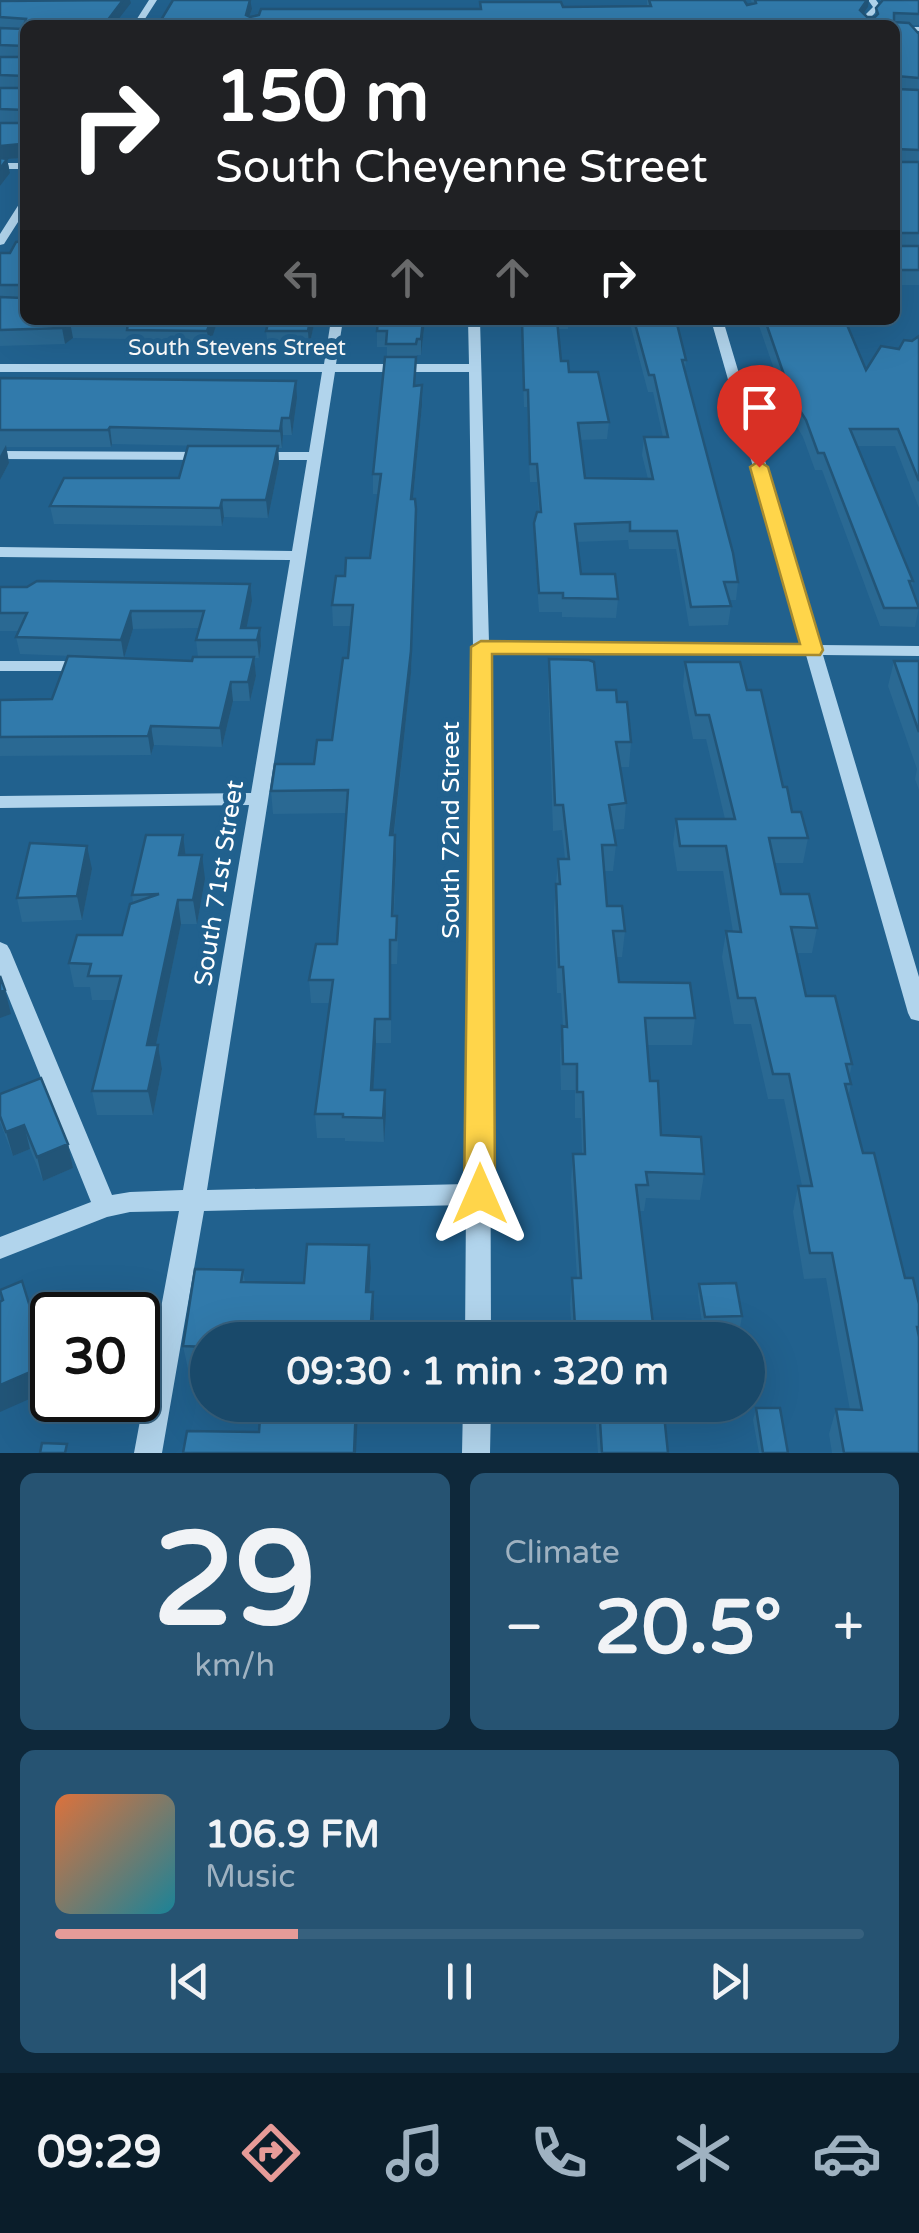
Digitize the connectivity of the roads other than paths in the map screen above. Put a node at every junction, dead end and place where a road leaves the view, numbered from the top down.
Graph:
1 (872, 0) edge
2 (865, 20) edge
3 (20, 209) edge
4 (0, 242) edge
5 (336, 325) edge
6 (474, 325) edge
7 (717, 325) edge
8 (0, 368) edge
9 (330, 368) junction
10 (474, 368) junction
11 (0, 455) edge
12 (216, 456) edge
13 (236, 456) edge
14 (314, 456) junction
15 (0, 552) edge
16 (298, 556) junction
17 (481, 647) junction
18 (812, 650) junction
19 (919, 651) edge
20 (0, 666) edge
21 (100, 666) edge
22 (257, 799) junction
23 (0, 802) edge
24 (0, 950) edge
25 (919, 1012) edge
26 (480, 1194) junction
27 (194, 1198) junction
28 (105, 1207) junction
29 (0, 1248) edge
30 (478, 1322) edge
31 (477, 1422) edge
32 (148, 1453) edge
33 (476, 1453) edge

1 - 2 street
3 - 4 street
5 - 9 street, South 71st Street
6 - 10 street, South 72nd Street
7 - 18 street
8 - 9 street, South Stevens Street
9 - 10 street, South Stevens Street
9 - 14 street, South 71st Street
10 - 17 street, South 72nd Street
11 - 12 street
13 - 14 street
14 - 16 street, South 71st Street
15 - 16 street
16 - 22 street, South 71st Street
17 - 18 street
17 - 26 street, South 72nd Street
18 - 19 street
18 - 25 street
20 - 21 street
22 - 23 street
22 - 27 street, South 71st Street
24 - 28 street
26 - 27 street
26 - 30 street, South 72nd Street
27 - 28 street
27 - 32 street, South 71st Street
28 - 29 street
31 - 33 street

